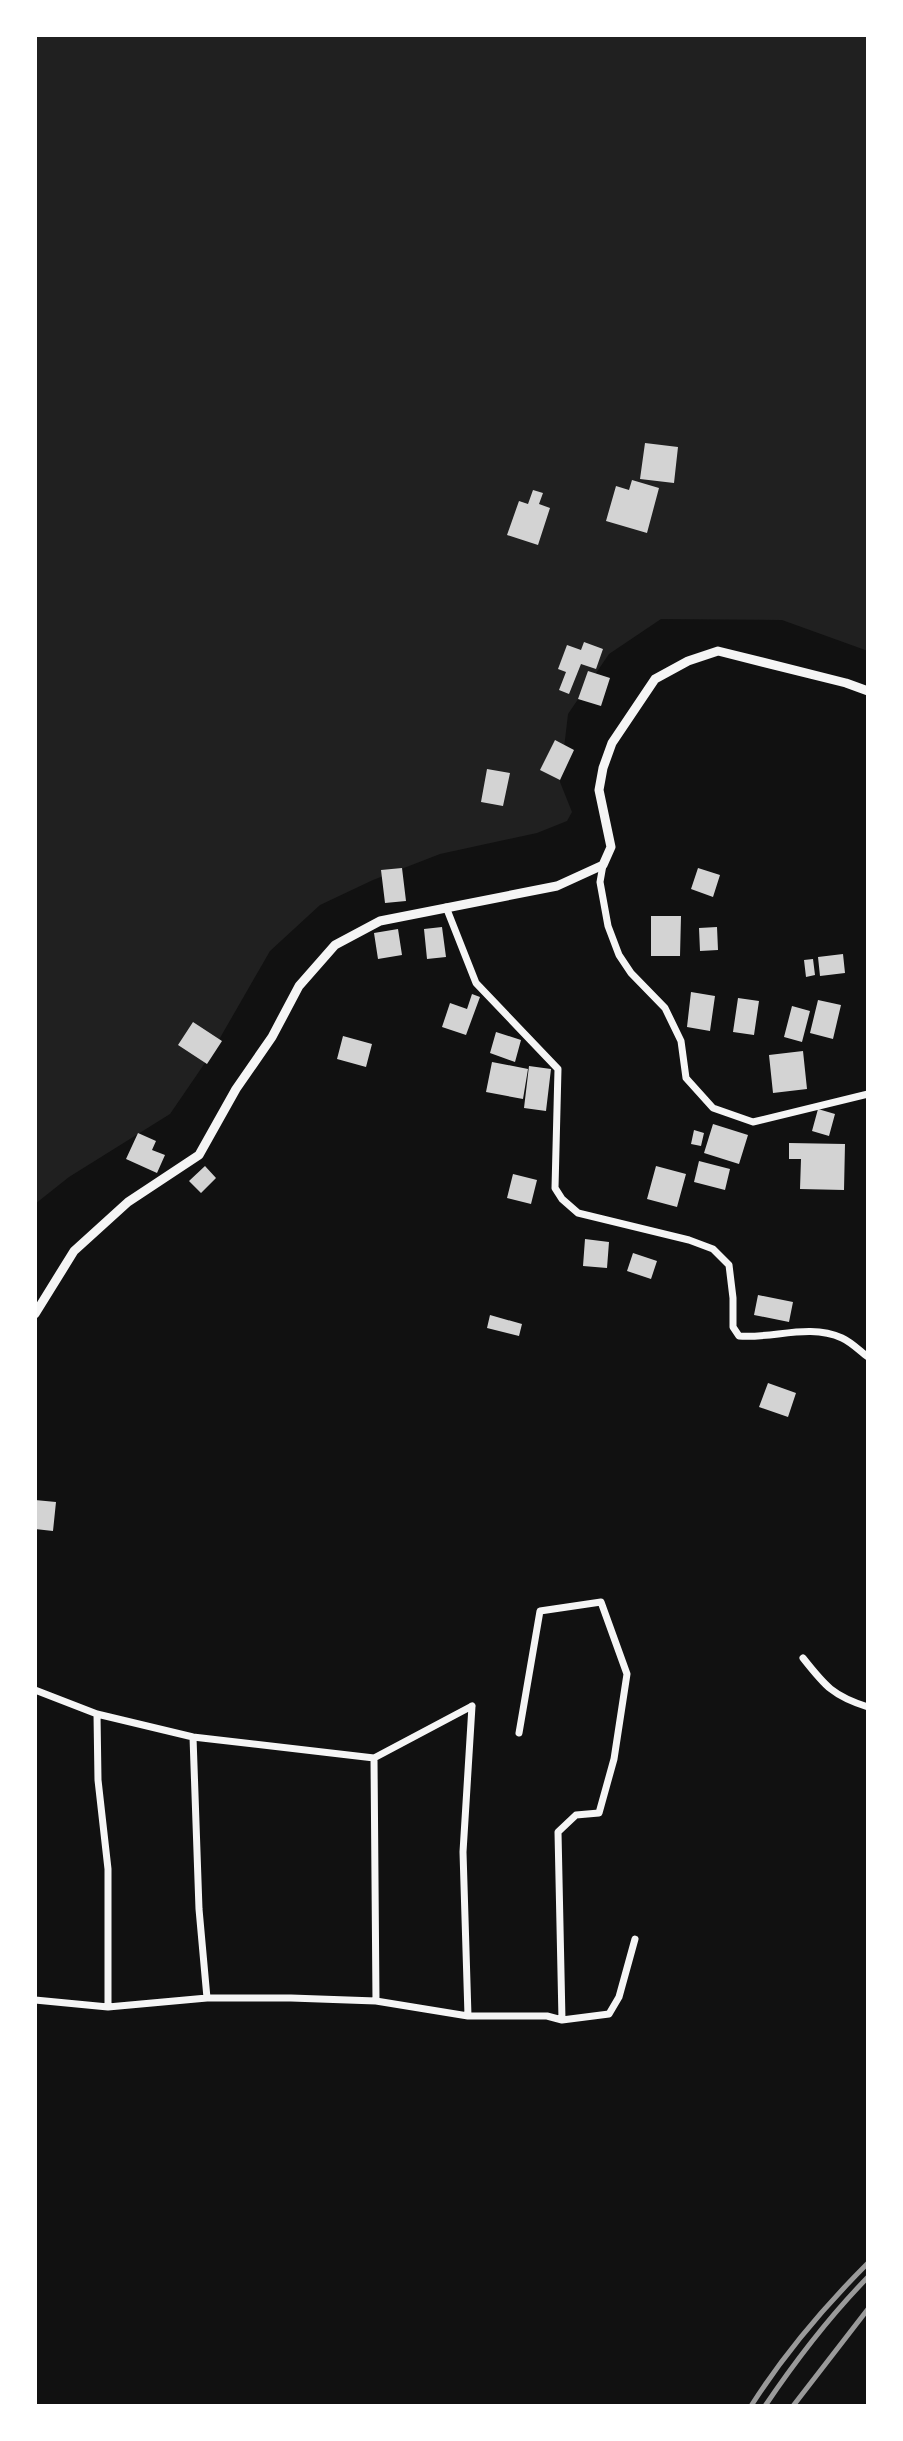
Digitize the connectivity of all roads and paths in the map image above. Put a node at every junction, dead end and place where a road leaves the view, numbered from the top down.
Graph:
1 (868, 691) edge
2 (603, 865) junction
3 (446, 907) junction
4 (868, 1094) edge
5 (35, 1314) edge
6 (868, 1357) edge
7 (803, 1658) dead end
8 (35, 1690) edge
9 (868, 1707) edge
10 (97, 1714) junction
11 (519, 1733) dead end
12 (193, 1737) junction
13 (374, 1758) junction
14 (635, 1939) dead end
15 (207, 1998) junction
16 (35, 2000) edge
17 (376, 2001) junction
18 (108, 2007) junction
19 (468, 2016) junction
20 (562, 2020) junction

1 - 2 street
2 - 3 street
2 - 4 street
3 - 5 street
3 - 6 street
7 - 9 street
8 - 10 street
10 - 12 street
10 - 18 street
11 - 20 street
12 - 13 street
12 - 15 street
13 - 17 street
13 - 19 street
14 - 20 street
15 - 17 street
15 - 18 street
16 - 18 street
17 - 19 street
19 - 20 street

